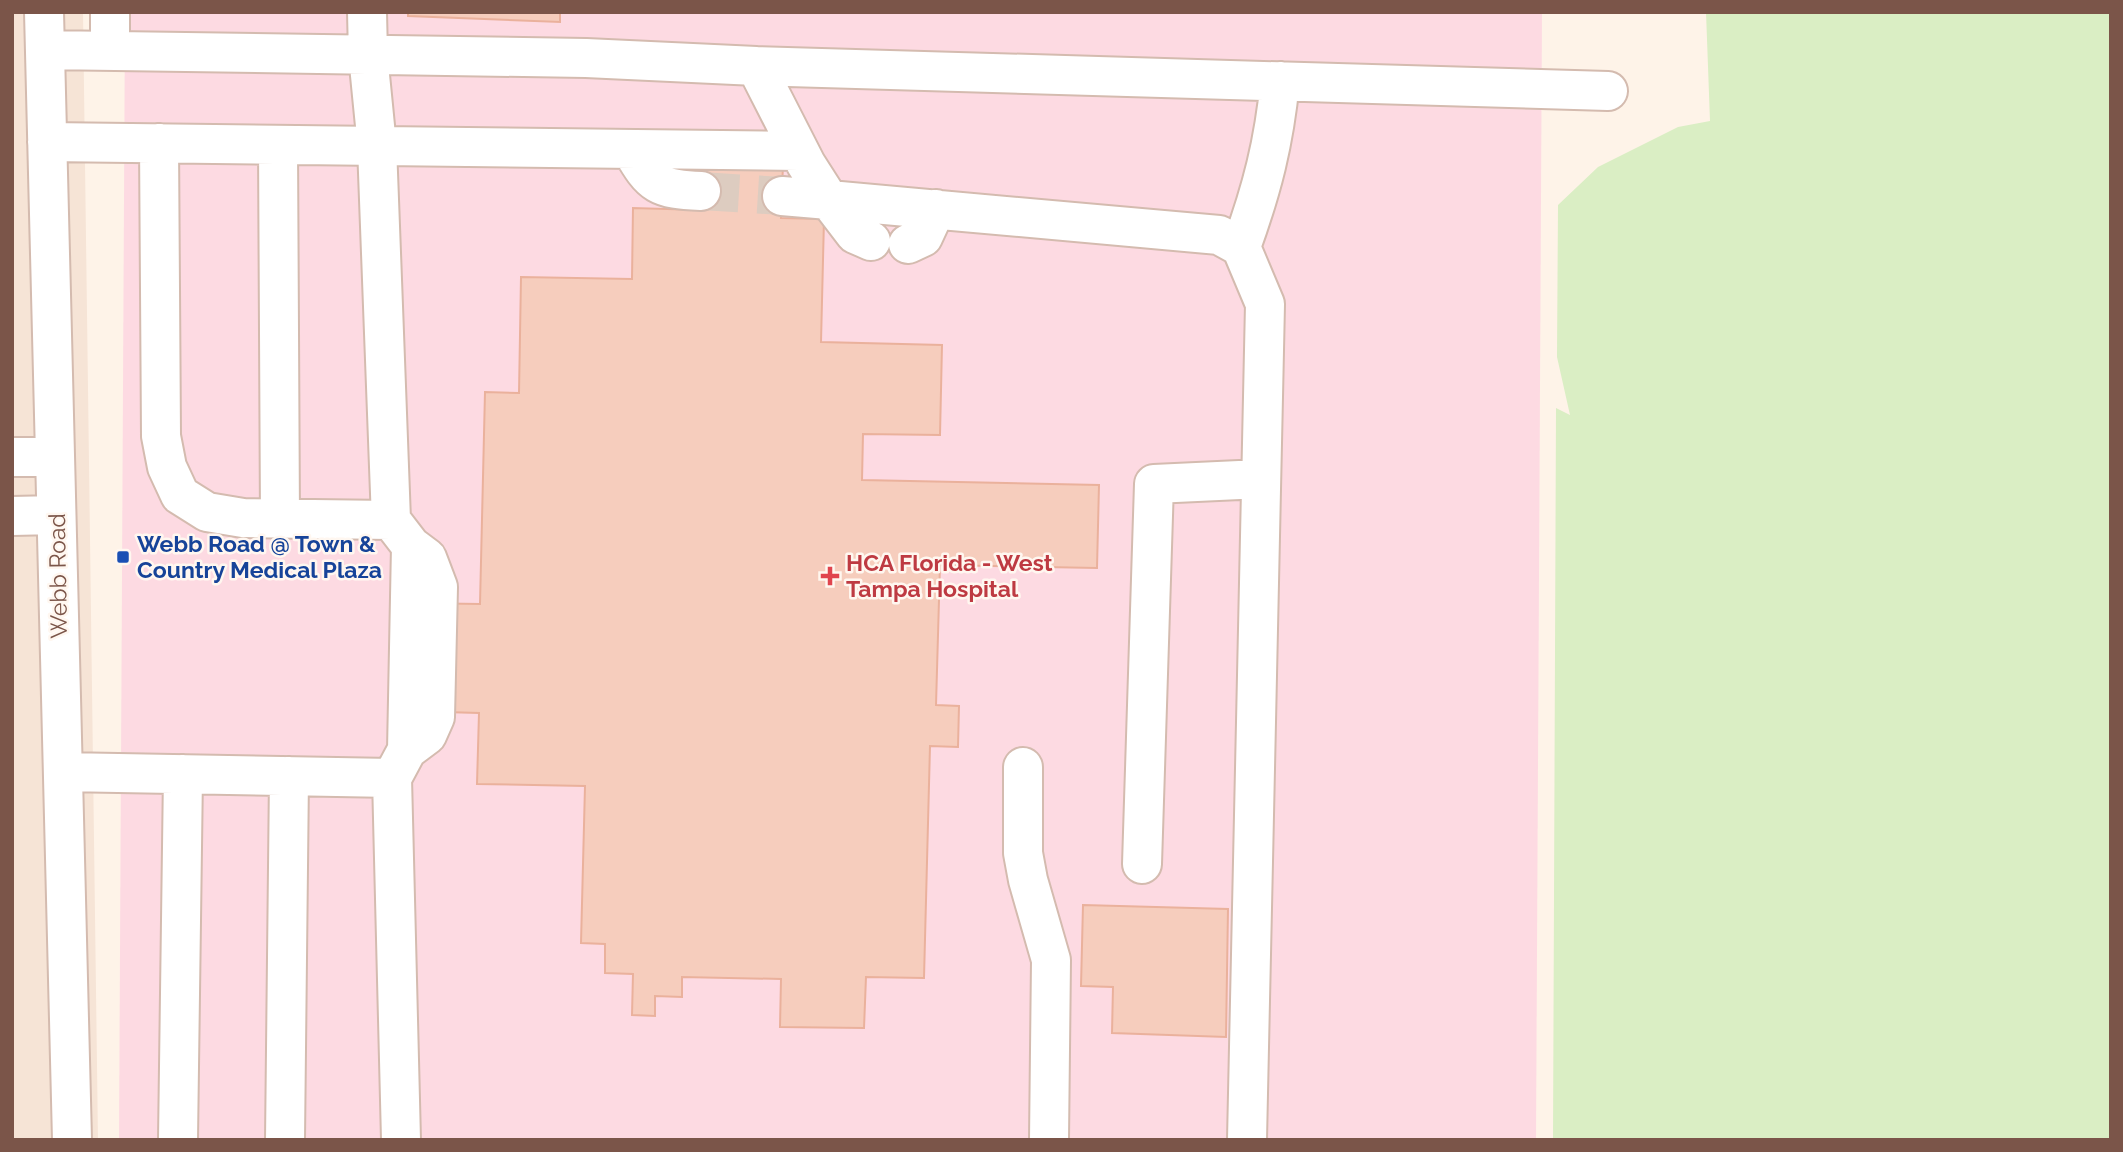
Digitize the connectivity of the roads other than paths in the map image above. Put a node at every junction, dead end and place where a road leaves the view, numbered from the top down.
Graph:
1 (44, 12) edge
2 (110, 12) edge
3 (367, 12) edge
4 (45, 50) junction
5 (110, 51) junction
6 (368, 55) junction
7 (756, 66) junction
8 (1280, 81) junction
9 (1608, 92) dead end
10 (47, 142) junction
11 (159, 143) junction
12 (278, 145) junction
13 (377, 146) junction
14 (631, 149) junction
15 (799, 151) junction
16 (701, 191) tunnel mouth
17 (782, 196) tunnel mouth
18 (829, 200) junction
19 (936, 209) junction
20 (1241, 247) junction
21 (12, 457) edge
22 (55, 457) junction
23 (1261, 479) junction
24 (57, 515) junction
25 (12, 516) edge
26 (280, 519) junction
27 (401, 533) junction
28 (400, 764) junction
29 (1023, 768) dead end
30 (63, 772) junction
31 (183, 774) junction
32 (289, 776) junction
33 (1142, 864) dead end
34 (72, 1140) edge
35 (178, 1140) edge
36 (285, 1140) edge
37 (401, 1140) edge
38 (1049, 1140) edge
39 (1247, 1140) edge

1 - 4 street, Webb Road
2 - 5 street
3 - 6 street
4 - 5 street
4 - 10 street, Webb Road
5 - 6 street
6 - 7 street
6 - 13 street
7 - 8 street
7 - 15 street
8 - 9 street
8 - 20 street
10 - 11 street
10 - 22 street, Webb Road
11 - 12 street
11 - 26 street
12 - 13 street
12 - 26 street
13 - 14 street
13 - 27 street
14 - 15 street
14 - 16 street
15 - 18 street
17 - 18 street
18 - 19 street
18 - 19 street
19 - 20 street
20 - 23 street
21 - 22 street
22 - 24 street, Webb Road
23 - 33 street
23 - 39 street
24 - 25 street
24 - 30 street, Webb Road
26 - 27 street
27 - 28 street
28 - 32 street
28 - 37 street
29 - 38 street
30 - 31 street
30 - 34 street, Webb Road
31 - 32 street
31 - 35 street
32 - 36 street

